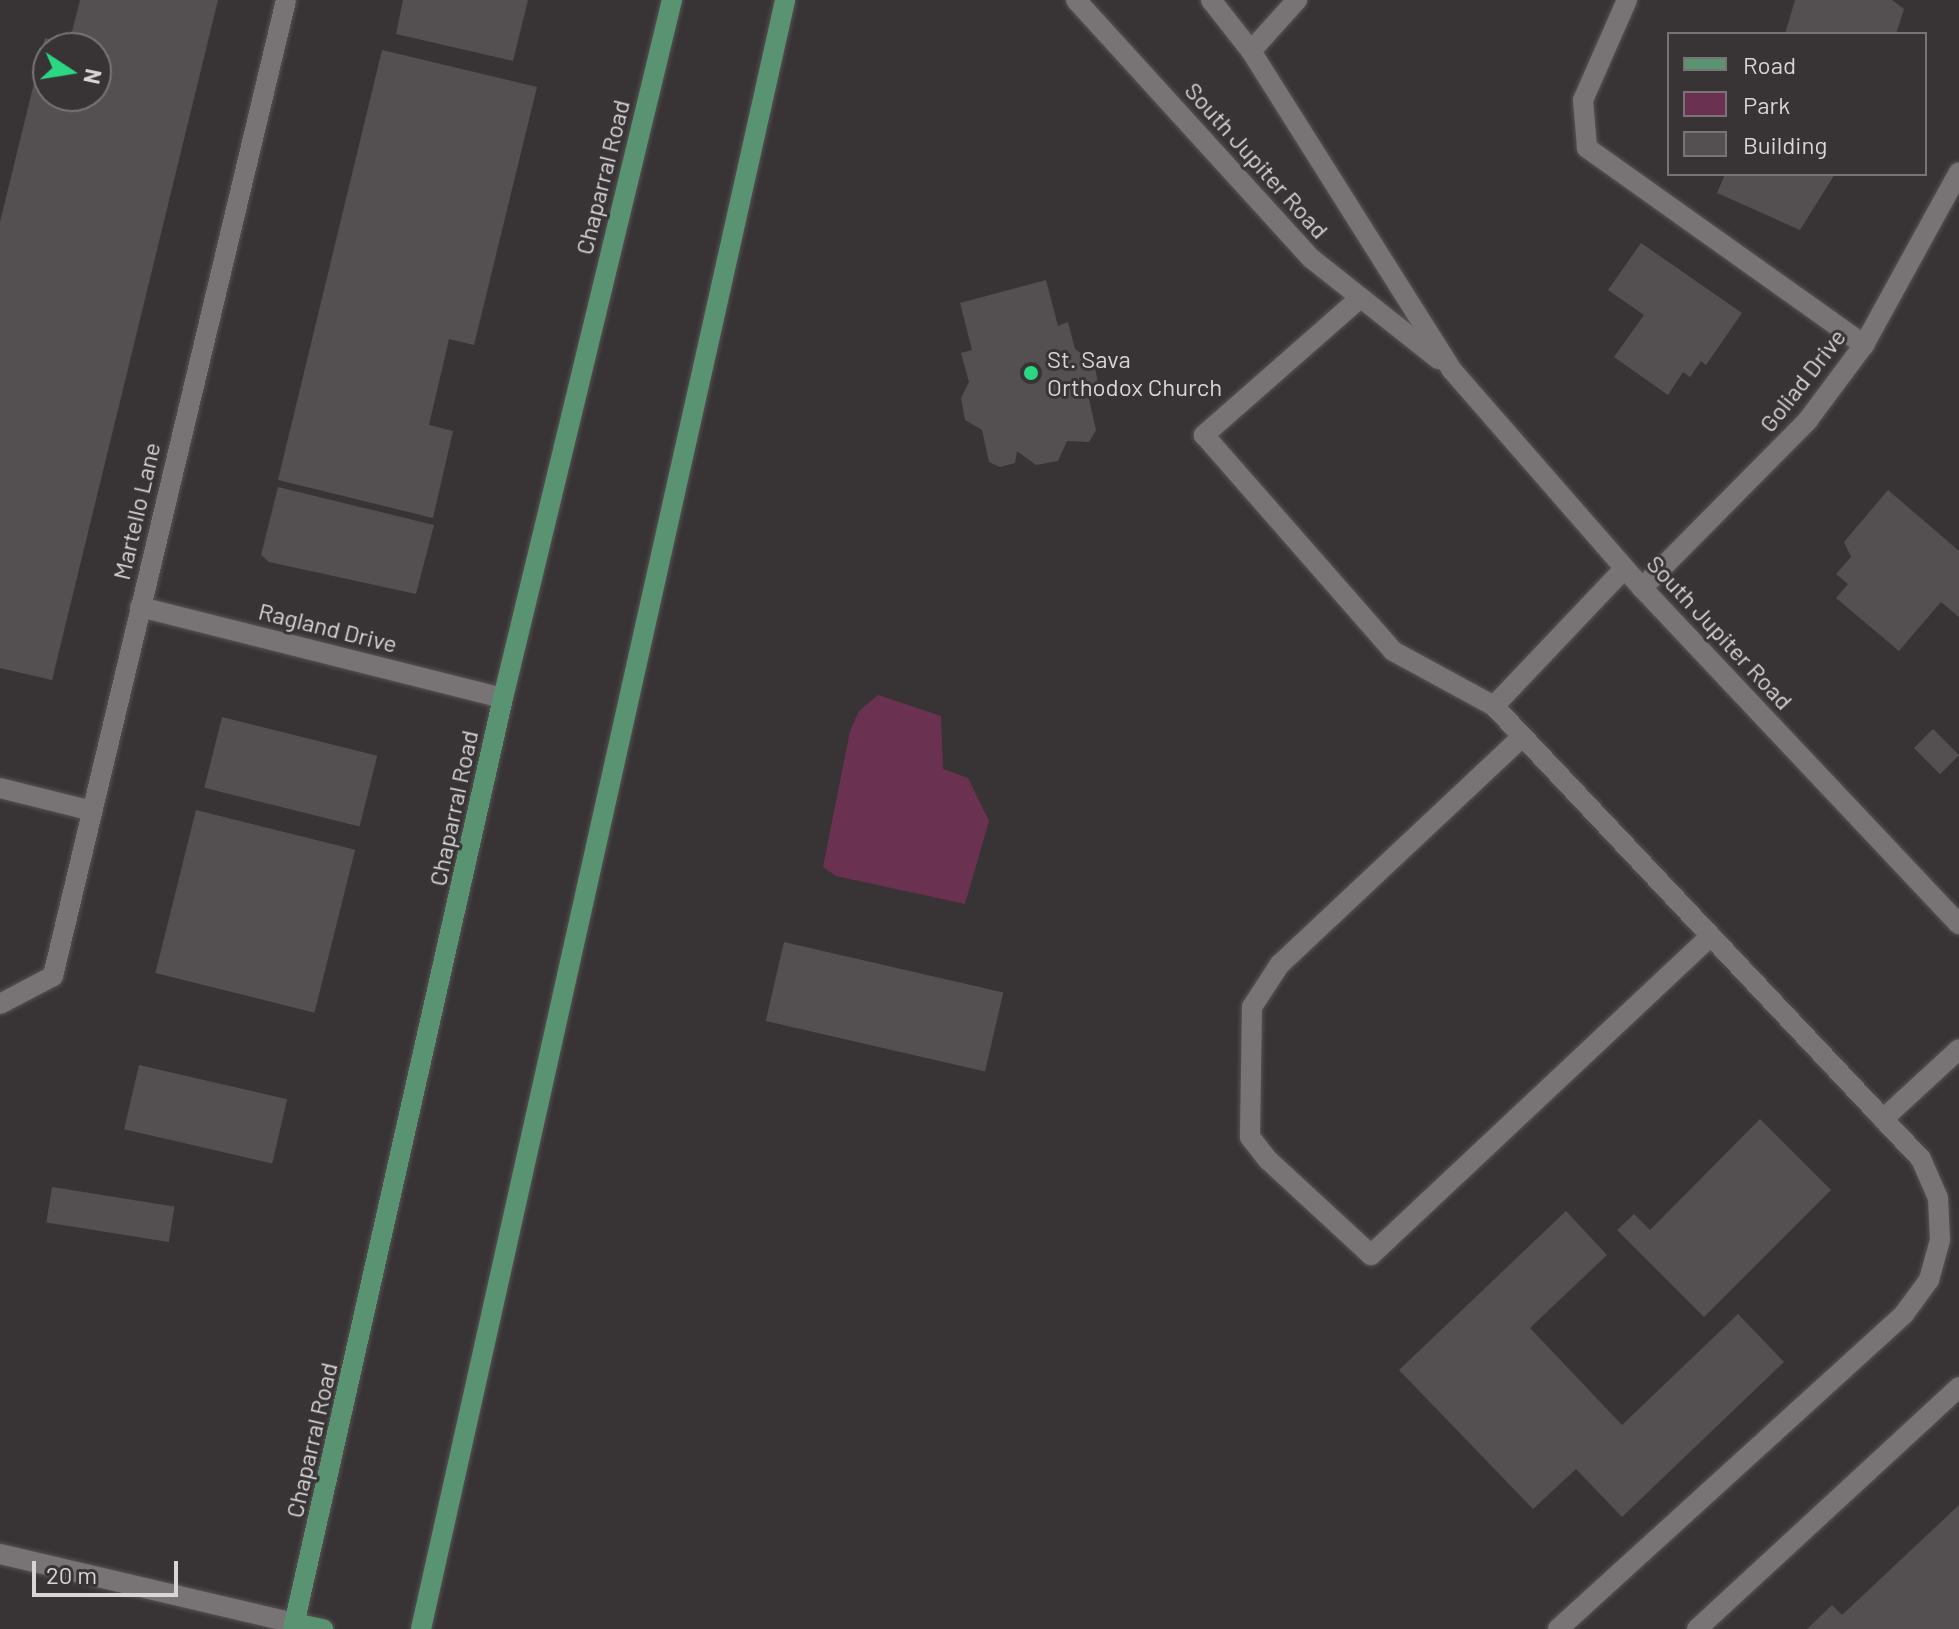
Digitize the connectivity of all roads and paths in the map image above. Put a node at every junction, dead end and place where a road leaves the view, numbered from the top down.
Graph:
1 (286, 0) edge
2 (672, 0) edge
3 (785, 0) edge
4 (1076, 0) edge
5 (1211, 0) edge
6 (1297, 0) edge
7 (1627, 0) edge
8 (1251, 51) junction
9 (1959, 172) edge
10 (1360, 298) junction
11 (1864, 345) junction
12 (1451, 369) junction
13 (1624, 569) junction
14 (1642, 588) junction
15 (140, 607) junction
16 (503, 698) junction
17 (1494, 706) junction
18 (1522, 737) junction
19 (0, 788) edge
20 (92, 811) junction
21 (1959, 924) edge
22 (1711, 936) junction
23 (0, 1004) edge
24 (1959, 1049) edge
25 (1883, 1119) junction
26 (1959, 1387) edge
27 (0, 1554) edge
28 (294, 1626) edge
29 (323, 1629) edge
30 (421, 1629) edge
31 (1558, 1629) edge
32 (1697, 1629) edge

1 - 15 street, Martello Lane
2 - 16 main road, Chaparral Road
3 - 30 main road
4 - 10 street, South Jupiter Road
5 - 8 street, South Jupiter Road
6 - 8 street
7 - 11 street
8 - 12 street, South Jupiter Road
9 - 11 street, Goliad Drive
10 - 12 street, South Jupiter Road
10 - 17 street
11 - 14 street, Goliad Drive
12 - 13 street, South Jupiter Road
13 - 14 street, South Jupiter Road
13 - 17 street
14 - 21 street, South Jupiter Road
15 - 16 street, Ragland Drive
15 - 20 street, Martello Lane
16 - 28 main road, Chaparral Road
17 - 18 street
18 - 22 street
18 - 22 street
19 - 20 street
20 - 23 street, Martello Lane
22 - 25 street
24 - 25 street
25 - 31 street
26 - 32 street
27 - 28 street
28 - 29 main road

